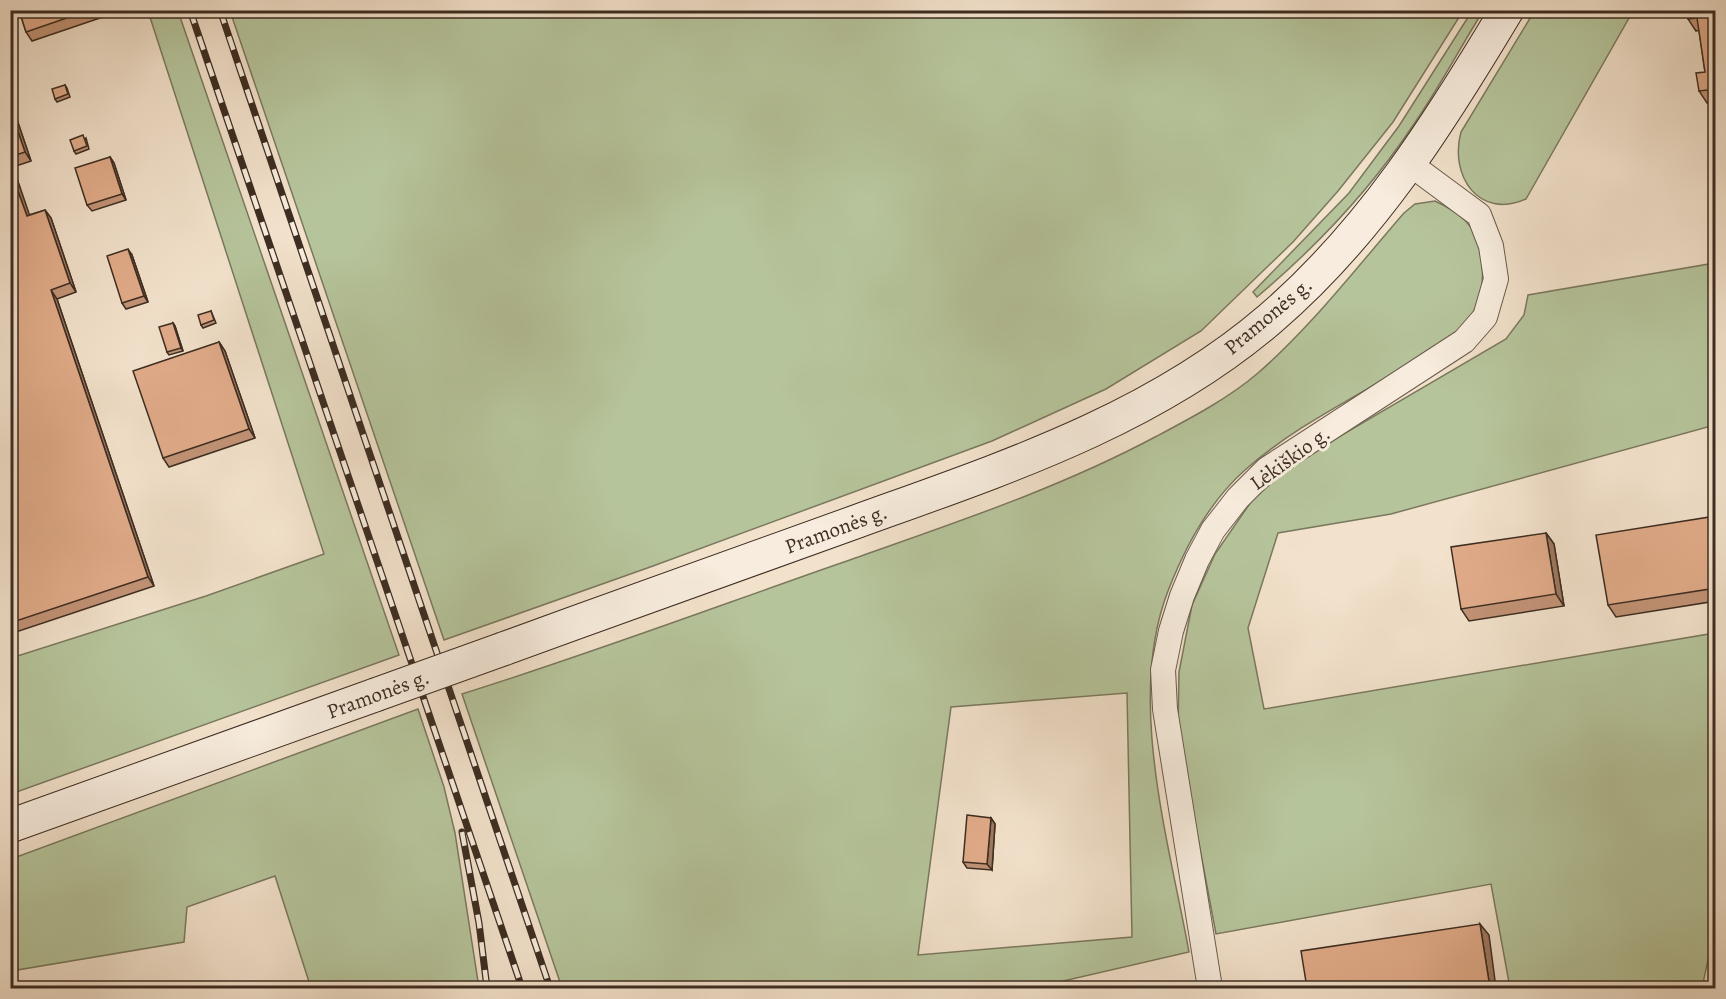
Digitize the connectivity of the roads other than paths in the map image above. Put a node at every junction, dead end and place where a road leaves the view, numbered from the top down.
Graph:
1 (1508, 10) edge
2 (1410, 164) junction
3 (10, 826) edge
4 (1210, 988) edge

1 - 2 main road, Pramonės g.
2 - 3 main road, Pramonės g., bridge
2 - 4 street, Lėkiškio g.

